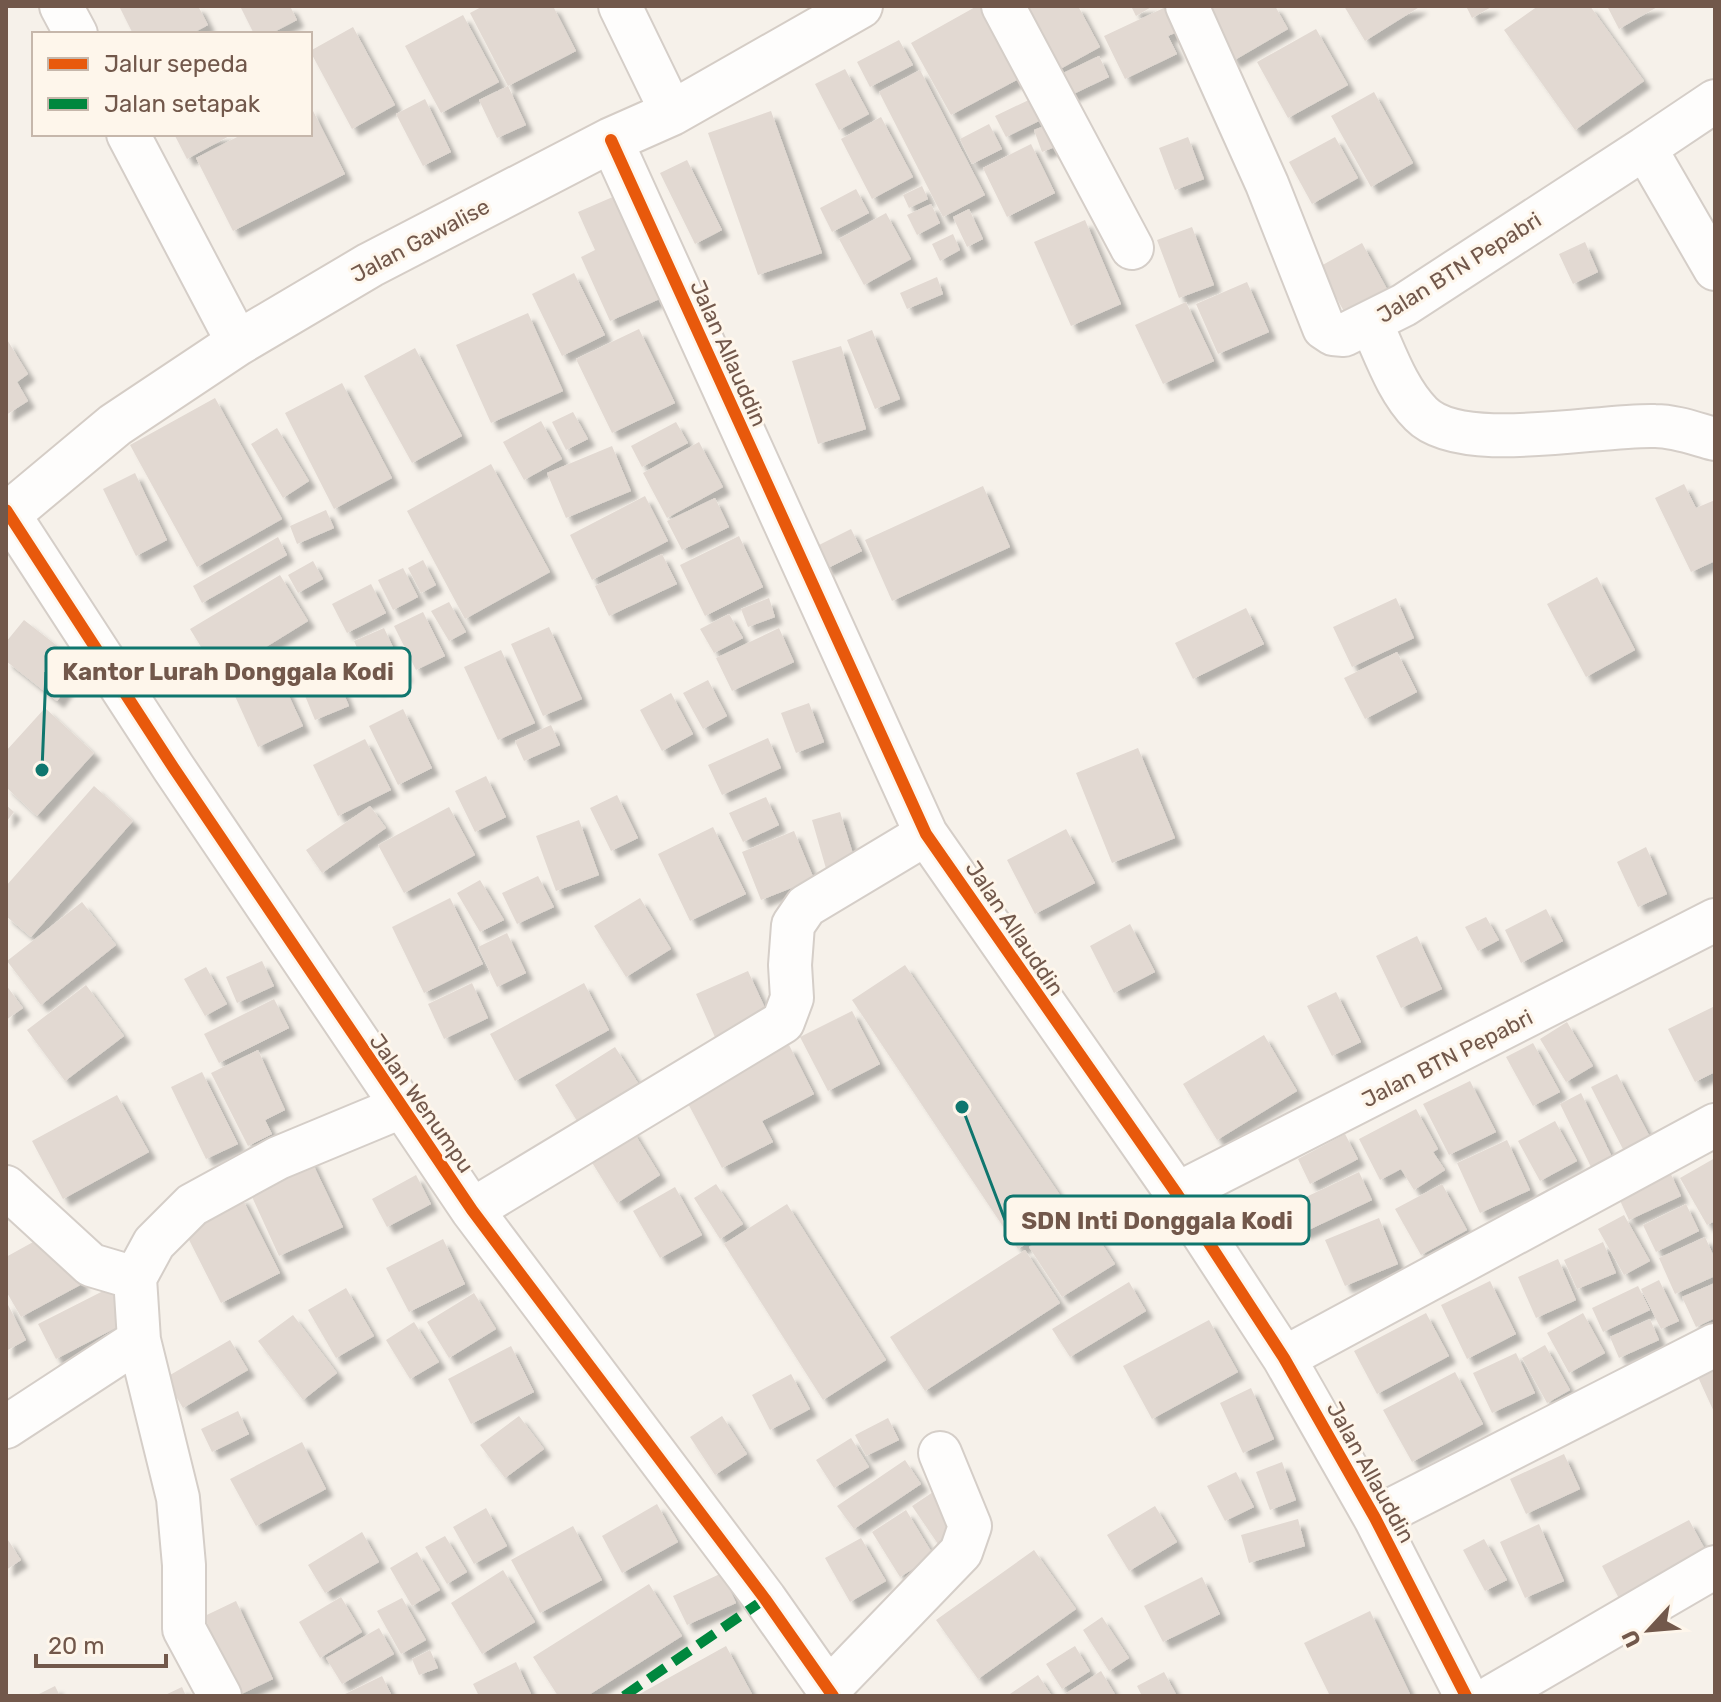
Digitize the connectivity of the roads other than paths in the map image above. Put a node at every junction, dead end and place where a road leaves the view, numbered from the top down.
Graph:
1 (61, 6) edge
2 (620, 6) edge
3 (860, 6) edge
4 (1003, 6) edge
5 (1187, 6) edge
6 (75, 32) edge
7 (1715, 101) edge
8 (672, 113) junction
9 (129, 136) edge
10 (611, 140) junction
11 (1645, 148) junction
12 (1132, 248) dead end
13 (1715, 269) edge
14 (1371, 323) junction
15 (238, 343) junction
16 (1715, 439) edge
17 (7, 513) edge
18 (926, 834) junction
19 (1715, 920) edge
20 (401, 1107) junction
21 (1715, 1125) edge
22 (6, 1187) edge
23 (1177, 1194) junction
24 (472, 1210) junction
25 (135, 1278) junction
26 (139, 1340) junction
27 (1715, 1345) edge
28 (1284, 1358) junction
29 (6, 1427) edge
30 (940, 1453) dead end
31 (1375, 1518) junction
32 (1715, 1567) edge
33 (831, 1693) edge
34 (220, 1696) edge
35 (1466, 1696) edge
36 (1493, 1696) edge

1 - 6 street
2 - 8 street
3 - 8 street, Jalan Gawalise
4 - 12 street
5 - 14 street, Jalan BTN Pepabri
7 - 11 street, Jalan BTN Pepabri
8 - 10 street, Jalan Gawalise
9 - 15 street
10 - 15 street, Jalan Gawalise
10 - 18 street, Jalan Allauddin
11 - 13 street
11 - 14 street, Jalan BTN Pepabri
14 - 16 street
15 - 17 street, Jalan Gawalise
17 - 20 street, Jalan Wenumpu
18 - 23 street, Jalan Allauddin
18 - 24 street
19 - 23 street, Jalan BTN Pepabri
20 - 24 street, Jalan Wenumpu
20 - 25 street
21 - 28 street
22 - 25 street
23 - 28 street, Jalan Allauddin
24 - 33 street, Jalan Wenumpu
25 - 26 street
26 - 29 street
26 - 34 street
27 - 31 street
28 - 31 street, Jalan Allauddin
30 - 33 street
31 - 35 street, Jalan Allauddin
32 - 36 street

